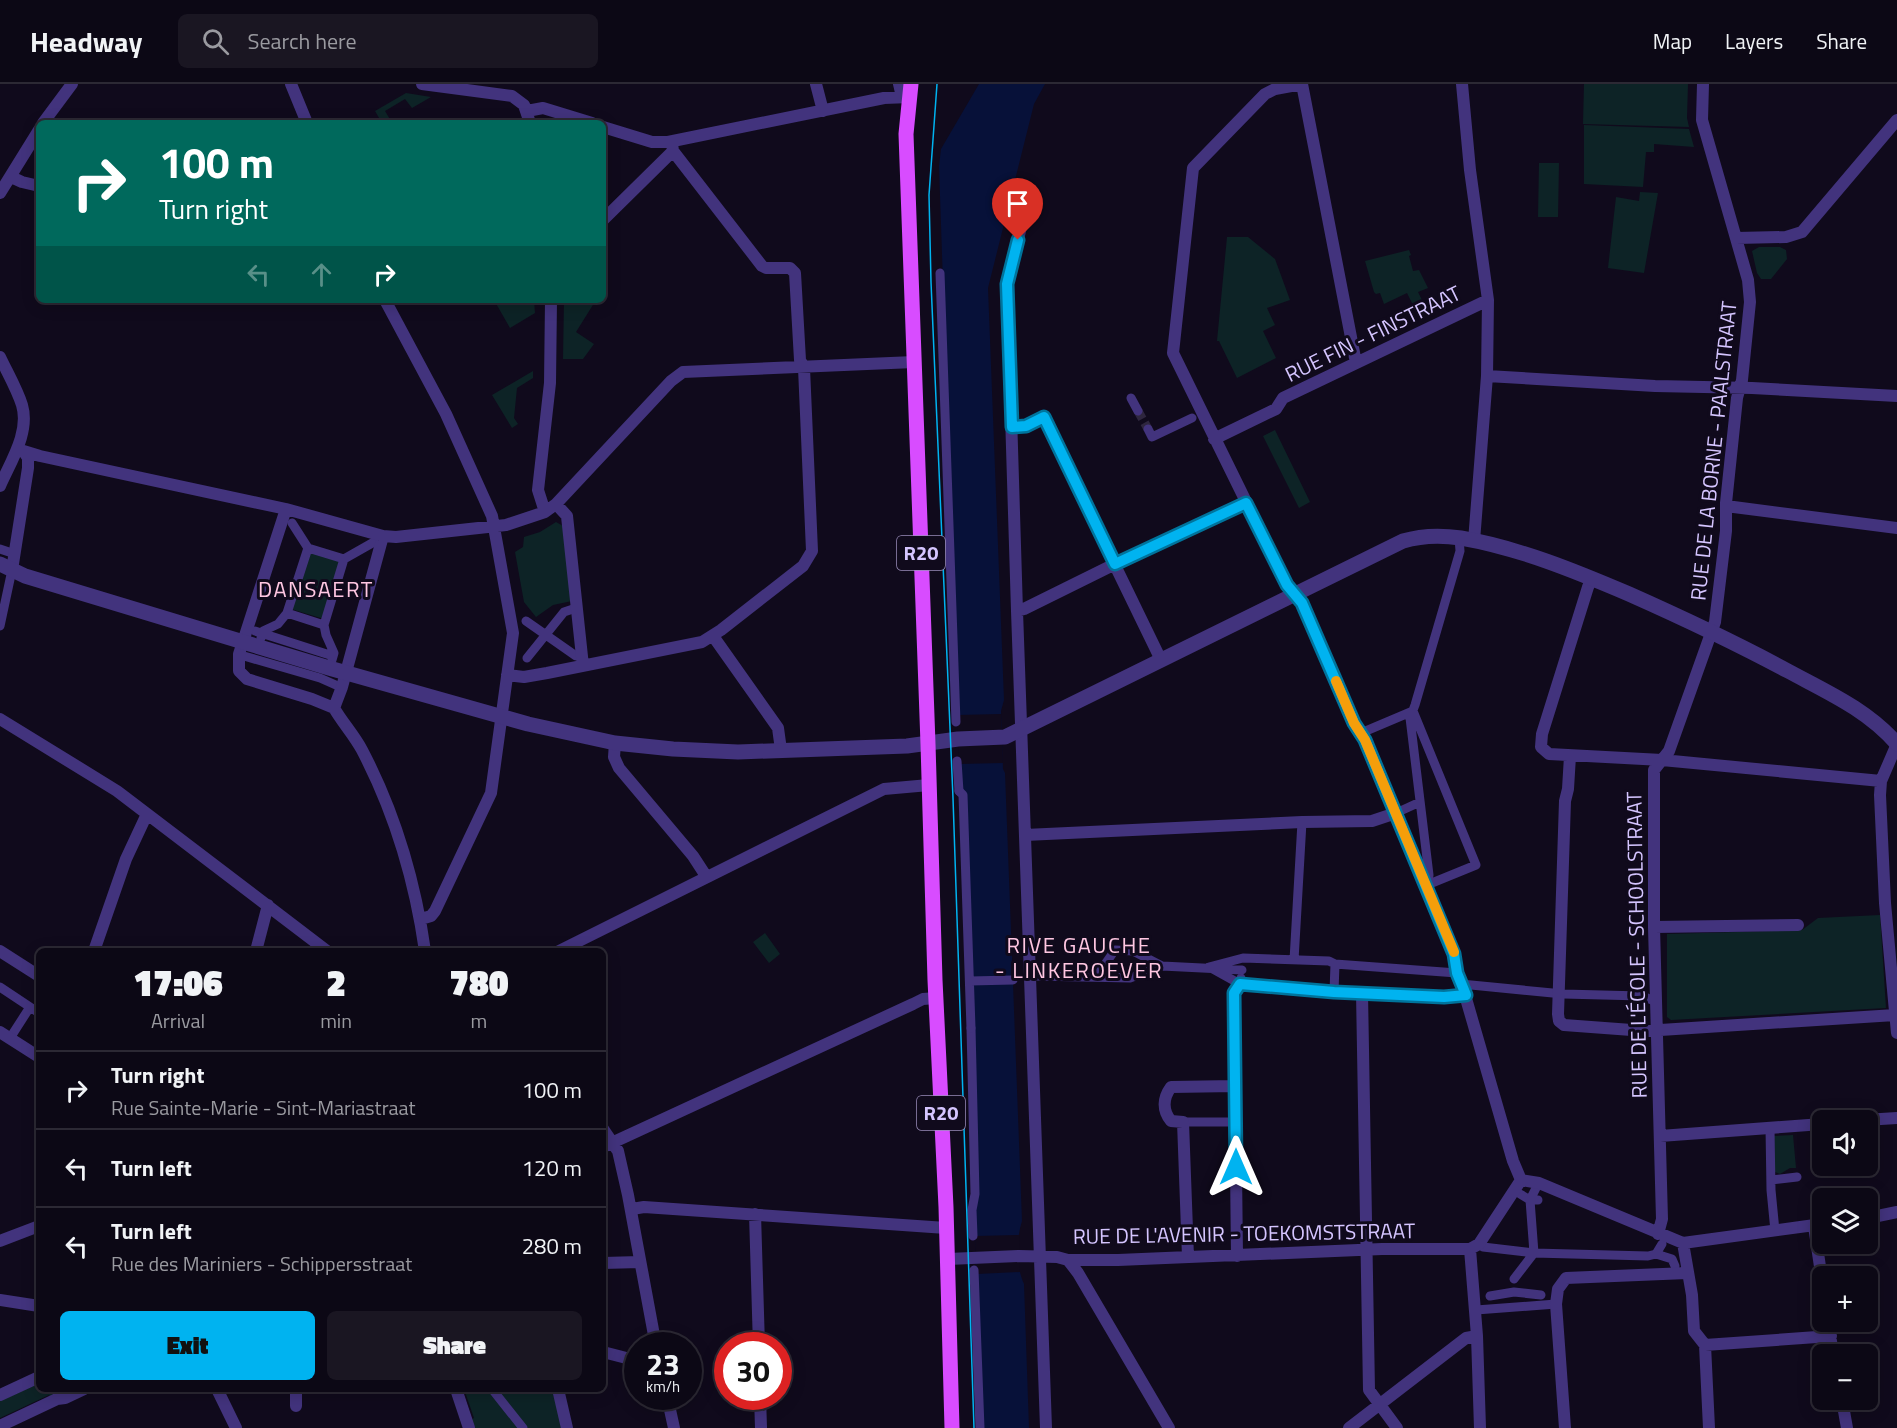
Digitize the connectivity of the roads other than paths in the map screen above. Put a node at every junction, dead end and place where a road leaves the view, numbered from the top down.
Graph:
1 (72, 84) edge
2 (291, 84) edge
3 (422, 84) edge
4 (816, 84) edge
5 (899, 84) edge
6 (1302, 84) edge
7 (1461, 84) edge
8 (1703, 84) edge
9 (508, 90) edge
10 (908, 93) edge
11 (823, 111) junction
12 (528, 117) edge
13 (45, 120) edge
14 (306, 120) edge
15 (582, 120) edge
16 (1897, 120) edge
17 (606, 128) edge
18 (36, 135) edge
19 (672, 146) junction
20 (10, 177) junction
21 (36, 185) edge
22 (0, 193) edge
23 (606, 217) edge
24 (1021, 227) dead end
25 (1736, 238) junction
26 (940, 273) dead end
27 (1488, 300) junction
28 (388, 303) edge
29 (551, 303) edge
30 (0, 357) edge
31 (914, 362) junction
32 (1356, 363) junction
33 (804, 368) junction
34 (1487, 376) junction
35 (1740, 388) junction
36 (1897, 396) edge
37 (1131, 398) dead end
38 (1138, 411) tunnel mouth
39 (1192, 418) dead end
40 (1012, 427) junction
41 (1148, 429) dead end
42 (1214, 439) junction
43 (20, 450) junction
44 (0, 486) edge
45 (1246, 503) junction
46 (556, 504) junction
47 (1725, 506) junction
48 (286, 509) junction
49 (545, 512) junction
50 (292, 523) dead end
51 (493, 526) junction
52 (1897, 528) edge
53 (379, 539) junction
54 (1466, 539) junction
55 (308, 548) junction
56 (0, 549) edge
57 (12, 553) dead end
58 (344, 559) junction
59 (1115, 564) junction
60 (6, 567) edge
61 (1592, 578) junction
62 (1294, 594) junction
63 (573, 609) dead end
64 (1017, 611) junction
65 (287, 613) junction
66 (526, 621) dead end
67 (324, 625) junction
68 (0, 626) edge
69 (1712, 631) junction
70 (545, 634) junction
71 (713, 636) junction
72 (244, 649) junction
73 (344, 654) dead end
74 (333, 656) junction
75 (526, 658) dead end
76 (1161, 660) junction
77 (580, 661) junction
78 (345, 672) junction
79 (507, 675) junction
80 (338, 686) dead end
81 (334, 708) junction
82 (1413, 711) junction
83 (502, 716) junction
84 (0, 719) edge
85 (956, 722) dead end
86 (1022, 729) junction
87 (1361, 733) junction
88 (615, 743) junction
89 (928, 744) junction
90 (1897, 744) edge
91 (781, 750) junction
92 (1570, 756) junction
93 (1662, 760) junction
94 (957, 761) dead end
95 (1881, 781) junction
96 (929, 784) junction
97 (1420, 802) junction
98 (147, 813) junction
99 (1396, 813) junction
100 (1302, 822) junction
101 (1025, 835) junction
102 (706, 876) junction
103 (1427, 885) junction
104 (268, 905) junction
105 (421, 920) junction
106 (1798, 925) dead end
107 (1654, 927) junction
108 (95, 948) edge
109 (257, 948) edge
110 (323, 948) edge
111 (425, 948) edge
112 (565, 948) edge
113 (0, 951) edge
114 (1243, 958) junction
115 (1294, 960) junction
116 (1335, 964) junction
117 (1162, 966) junction
118 (1209, 967) junction
119 (1242, 970) junction
120 (36, 974) edge
121 (1035, 976) dead end
122 (1096, 977) junction
123 (1013, 980) dead end
124 (970, 981) junction
125 (1240, 984) junction
126 (1461, 984) junction
127 (0, 987) edge
128 (1334, 992) junction
129 (1560, 992) junction
130 (1362, 993) junction
131 (936, 998) junction
132 (1657, 1002) junction
133 (30, 1007) junction
134 (36, 1011) edge
135 (1896, 1015) edge
136 (1657, 1029) junction
137 (1897, 1033) edge
138 (4, 1035) edge
139 (36, 1055) edge
140 (1235, 1086) junction
141 (1897, 1118) edge
142 (1878, 1119) edge
143 (1183, 1122) junction
144 (1236, 1122) junction
145 (1812, 1125) edge
146 (1770, 1128) junction
147 (1660, 1136) junction
148 (608, 1145) edge
149 (1797, 1177) dead end
150 (1521, 1180) junction
151 (1771, 1180) junction
152 (1536, 1188) dead end
153 (1520, 1194) dead end
154 (1531, 1202) junction
155 (632, 1209) junction
156 (1897, 1212) edge
157 (755, 1214) junction
158 (1878, 1216) edge
159 (1812, 1226) edge
160 (36, 1227) edge
161 (946, 1228) junction
162 (1774, 1231) junction
163 (973, 1236) dead end
164 (1660, 1239) junction
165 (0, 1240) edge
166 (1683, 1243) junction
167 (1485, 1247) junction
168 (1368, 1250) junction
169 (1534, 1253) junction
170 (1656, 1254) junction
171 (1237, 1256) junction
172 (1040, 1257) junction
173 (1188, 1257) junction
174 (948, 1259) junction
175 (1068, 1260) junction
176 (640, 1262) junction
177 (606, 1263) edge
178 (975, 1264) junction
179 (1675, 1266) dead end
180 (1687, 1273) junction
181 (1514, 1289) junction
182 (1547, 1299) junction
183 (0, 1300) edge
184 (36, 1306) edge
185 (1479, 1308) junction
186 (653, 1332) edge
187 (759, 1332) edge
188 (1830, 1332) edge
189 (1477, 1336) junction
190 (1831, 1336) junction
191 (1832, 1344) edge
192 (1705, 1345) junction
193 (606, 1353) edge
194 (624, 1357) edge
195 (36, 1378) edge
196 (218, 1392) edge
197 (296, 1392) edge
198 (457, 1392) edge
199 (494, 1392) edge
200 (559, 1392) edge
201 (63, 1394) edge
202 (0, 1395) edge
203 (1380, 1404) junction
204 (296, 1406) dead end
205 (670, 1410) edge
206 (760, 1410) edge
207 (1844, 1410) edge
208 (0, 1426) edge
209 (236, 1428) edge
210 (469, 1428) edge
211 (523, 1428) edge
212 (567, 1428) edge
213 (674, 1428) edge
214 (761, 1428) edge
215 (952, 1428) edge
216 (980, 1428) edge
217 (1046, 1428) edge
218 (1169, 1428) edge
219 (1349, 1428) edge
220 (1397, 1428) edge
221 (1480, 1428) edge
222 (1565, 1428) edge
223 (1709, 1428) edge
224 (1847, 1428) edge

1 - 13 street
2 - 14 street
3 - 9 street
4 - 11 street
5 - 10 street
6 - 32 street
6 - 42 street
7 - 27 street
8 - 25 street, RUE DE LA BORNE - PAALSTRAAT
9 - 12 street
10 - 11 street
10 - 31 main road, R20
11 - 19 street
12 - 15 street
16 - 25 street
17 - 19 street
18 - 20 street
19 - 23 street
19 - 33 street
20 - 21 street
20 - 22 street
24 - 40 street
25 - 35 street, RUE DE LA BORNE - PAALSTRAAT
26 - 85 street, R20
27 - 32 street, RUE FIN - FINSTRAAT
27 - 34 street
28 - 51 street
29 - 49 street
30 - 43 street
31 - 33 street
31 - 89 main road, R20
32 - 42 street, RUE FIN - FINSTRAAT
33 - 46 street
33 - 71 street
34 - 35 street
34 - 54 street
35 - 36 street
35 - 47 street, RUE DE LA BORNE - PAALSTRAAT
37 - 38 street
39 - 41 street
40 - 59 street
40 - 64 street
42 - 45 street
43 - 44 street
43 - 48 street
43 - 60 street
45 - 59 street
45 - 62 street
46 - 49 street
46 - 77 street
47 - 52 street
47 - 69 street, RUE DE LA BORNE - PAALSTRAAT
48 - 53 street
48 - 72 street
49 - 51 street
50 - 55 street
51 - 53 street
51 - 79 street
53 - 58 street
53 - 78 street
54 - 61 street
54 - 62 street
54 - 82 street
55 - 58 street
55 - 65 street
56 - 57 street
58 - 67 street
59 - 64 street
59 - 76 street
60 - 68 street
60 - 72 street
61 - 69 street
61 - 92 street
62 - 76 street
62 - 87 street
63 - 70 street
64 - 86 street
65 - 67 street
65 - 74 street
66 - 70 street
67 - 74 street
69 - 90 street
69 - 93 street, RUE DE L'ÉCOLE - SCHOOLSTRAAT
70 - 75 street
70 - 77 street
71 - 77 street
71 - 91 street
72 - 78 street
72 - 80 street
72 - 81 street
73 - 74 street
76 - 86 street
77 - 79 street
78 - 81 street
78 - 83 street
79 - 83 street
81 - 105 street
82 - 87 street
82 - 97 street
82 - 103 street
83 - 88 street
83 - 105 street
84 - 98 street
86 - 89 street
86 - 101 street
87 - 99 street
88 - 91 street
88 - 102 street
89 - 91 street
89 - 96 main road, R20
90 - 95 street
92 - 93 street
92 - 129 street
93 - 95 street
93 - 107 street, RUE DE L'ÉCOLE - SCHOOLSTRAAT
94 - 124 street, R20, bridge
95 - 135 street
96 - 102 street
96 - 131 main road, R20
97 - 99 street
97 - 103 street
98 - 104 street
98 - 108 street
99 - 100 street
99 - 103 street
100 - 101 street
100 - 115 street
101 - 172 street
102 - 112 street
103 - 126 street
104 - 109 street
104 - 110 street
105 - 111 street
106 - 107 street
107 - 132 street, RUE DE L'ÉCOLE - SCHOOLSTRAAT
113 - 120 street
114 - 115 street
114 - 118 street
114 - 119 street
115 - 116 street
116 - 126 street
116 - 128 street
117 - 118 street
117 - 122 street
117 - 122 street
118 - 119 street
118 - 125 street
119 - 125 street
121 - 122 street
123 - 124 street, bridge
124 - 163 street, R20, bridge
125 - 128 street
125 - 140 street
126 - 129 street
126 - 130 street
126 - 150 street
127 - 133 street
128 - 130 street
129 - 132 street
129 - 136 street
130 - 168 street
131 - 148 street
131 - 161 main road, R20
132 - 136 street, RUE DE L'ÉCOLE - SCHOOLSTRAAT
133 - 134 street
133 - 138 street
135 - 136 street
135 - 137 street
136 - 147 street, RUE DE L'ÉCOLE - SCHOOLSTRAAT
138 - 139 street
140 - 143 street
140 - 144 street
141 - 142 street
143 - 144 street
143 - 173 street
144 - 171 street
145 - 146 street
146 - 147 street
146 - 151 street
147 - 164 street, RUE DE L'ÉCOLE - SCHOOLSTRAAT
148 - 155 street
149 - 151 street
150 - 164 street
150 - 167 street
151 - 162 street
152 - 154 street
153 - 154 street
154 - 169 street
155 - 157 street
155 - 176 street
156 - 158 street
157 - 161 street
157 - 187 street
159 - 162 street
160 - 165 street
161 - 174 main road, R20
162 - 166 street
164 - 166 street
164 - 170 street
166 - 180 street
167 - 168 street, RUE DE L'AVENIR - TOEKOMSTSTRAAT
167 - 169 street
167 - 185 street
168 - 171 street, RUE DE L'AVENIR - TOEKOMSTSTRAAT
168 - 203 street
169 - 170 street
169 - 181 street
170 - 179 street
171 - 173 street, RUE DE L'AVENIR - TOEKOMSTSTRAAT
172 - 175 street, RUE DE L'AVENIR - TOEKOMSTSTRAAT
172 - 178 street, RUE DE L'AVENIR - TOEKOMSTSTRAAT
172 - 217 street
173 - 175 street, RUE DE L'AVENIR - TOEKOMSTSTRAAT
174 - 178 street, RUE DE L'AVENIR - TOEKOMSTSTRAAT
174 - 215 main road, R20
175 - 218 street
176 - 177 street
176 - 186 street
178 - 216 street
180 - 182 street
180 - 192 street
181 - 182 street
181 - 185 street
182 - 185 street
182 - 222 street
183 - 184 street
185 - 189 street
188 - 190 street
189 - 203 street
189 - 221 street
190 - 191 street
190 - 192 street
192 - 223 street
193 - 194 street
195 - 202 street
196 - 209 street
197 - 204 street
198 - 210 street
199 - 211 street
200 - 212 street
201 - 208 street
203 - 219 street
203 - 220 street
205 - 213 street
206 - 214 street
207 - 224 street

